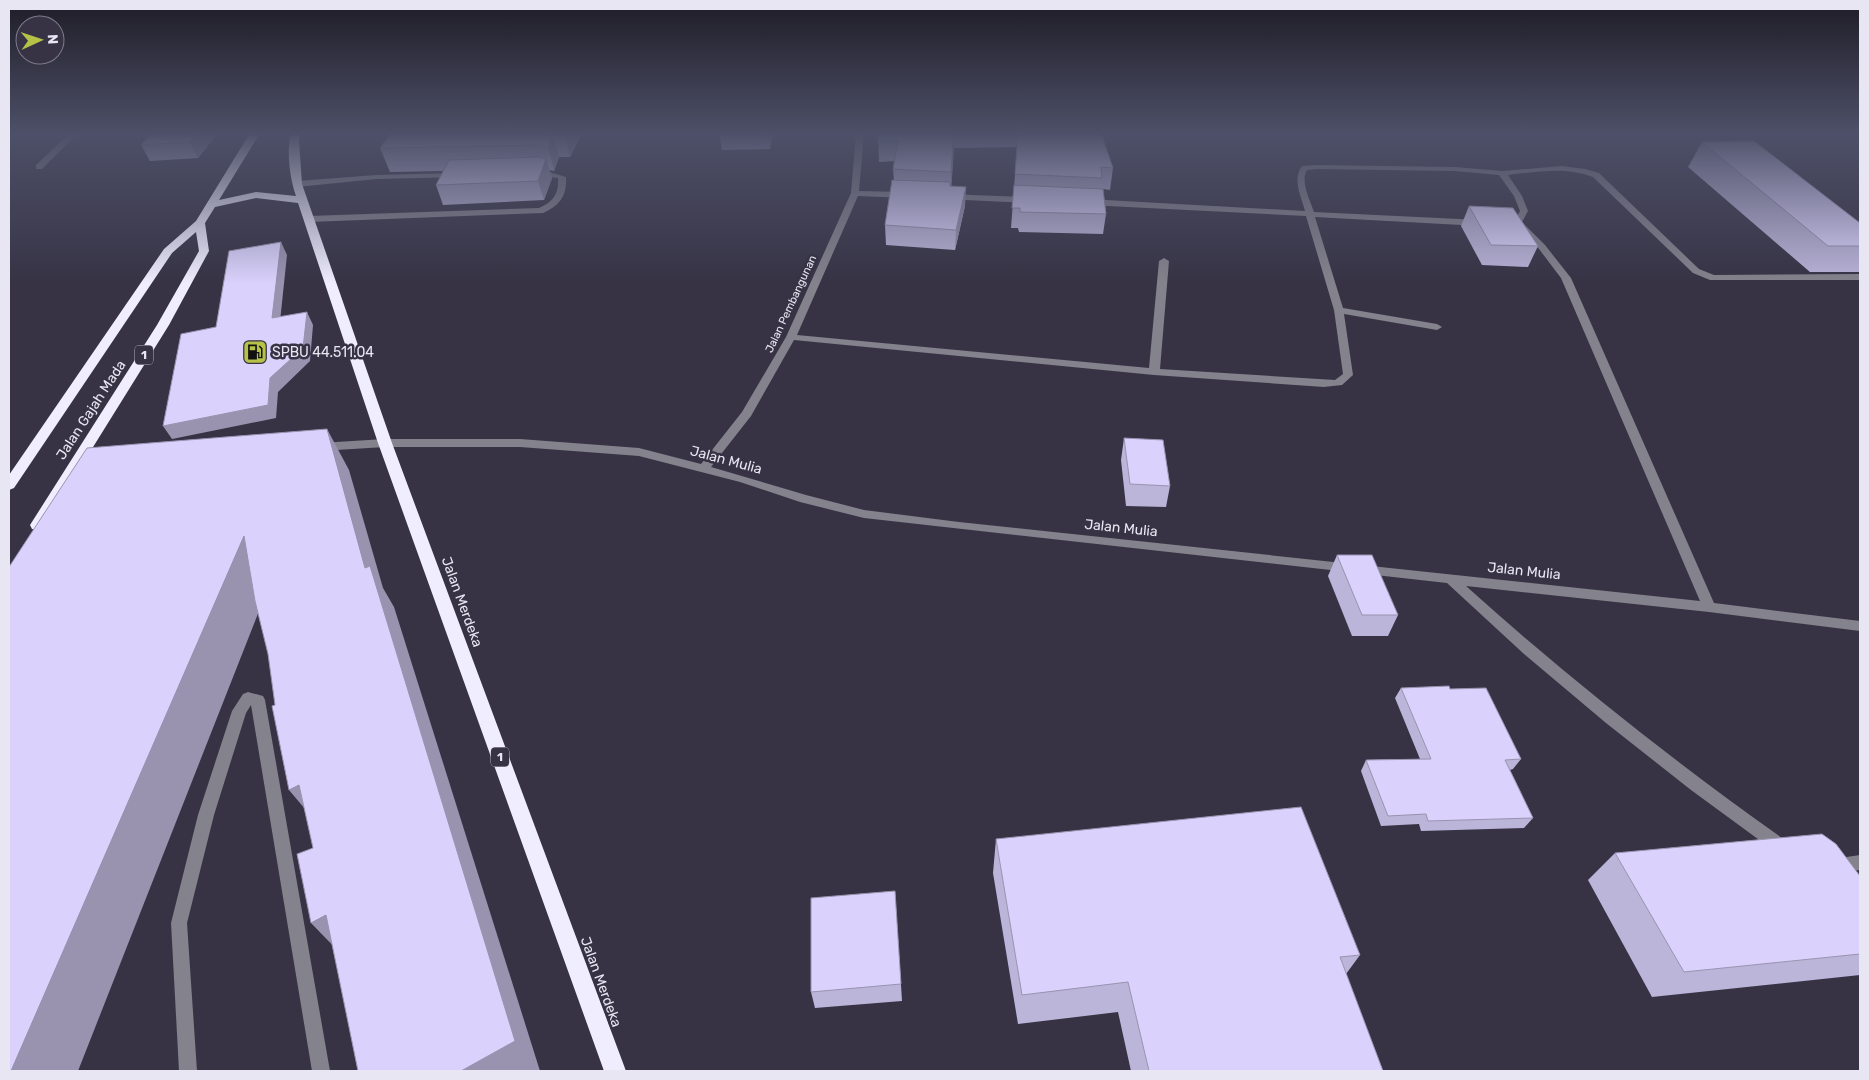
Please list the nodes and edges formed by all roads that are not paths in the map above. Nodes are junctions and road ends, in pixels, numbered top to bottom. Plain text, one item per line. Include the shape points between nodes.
1 (224, 183) edge
2 (304, 183) edge
3 (562, 183) edge
4 (857, 183) edge
5 (1301, 183) edge
6 (1509, 183) edge
7 (1605, 183) edge
8 (297, 184) joint
9 (856, 193) junction
10 (913, 196) edge
11 (942, 197) edge
12 (303, 200) junction
13 (1038, 200) edge
14 (1076, 202) edge
15 (210, 205) junction
16 (1310, 214) junction
17 (309, 219) junction
18 (1518, 222) junction
19 (200, 223) junction
20 (1164, 261) dead end
21 (1860, 277) edge
22 (1339, 310) junction
23 (1437, 327) dead end
24 (791, 337) junction
25 (1154, 372) junction
26 (385, 443) junction
27 (307, 448) edge
28 (94, 460) edge
29 (75, 462) junction
30 (703, 469) junction
31 (9, 485) edge
32 (29, 538) edge
33 (1450, 578) junction
34 (1709, 607) junction
35 (1860, 626) edge
36 (1797, 858) edge
37 (1860, 862) edge
38 (1813, 869) edge
39 (188, 1071) edge
40 (321, 1071) edge
41 (615, 1071) edge

1 - 15 highway
2 - 8 street
3 - 17 street via 561,195 555,205 540,211
4 - 9 street, Jalan Pembangunan
5 - 16 street
6 - 18 street via 1524,211
7 - 21 street via 1687,264 1713,278
8 - 12 highway, Jalan Merdeka / 1
9 - 10 street
9 - 24 street, Jalan Pembangunan
11 - 13 street
12 - 15 highway via 256,195
12 - 17 highway, Jalan Merdeka / 1
14 - 16 street
15 - 19 highway
16 - 18 street
16 - 22 street
17 - 26 highway, Jalan Merdeka / 1
18 - 34 street via 1566,278
19 - 29 highway, Jalan Gajah Mada / 1 via 204,251 163,325
19 - 31 highway via 168,251
20 - 25 street
22 - 23 street
22 - 25 street via 1348,375 1338,382 1324,384
24 - 25 street
24 - 30 street, Jalan Pembangunan via 747,414
26 - 27 street, Jalan Mulia
26 - 30 street, Jalan Mulia via 520,443 639,452
26 - 41 highway, Jalan Merdeka / 1
28 - 29 street
29 - 32 highway, Jalan Gajah Mada / 1
30 - 33 street, Jalan Mulia via 864,514
33 - 34 street, Jalan Mulia
33 - 36 street via 1595,707 1697,787
34 - 35 street, Jalan Mulia
37 - 38 street
39 - 40 street via 179,923 206,815 240,711 248,698 258,700

